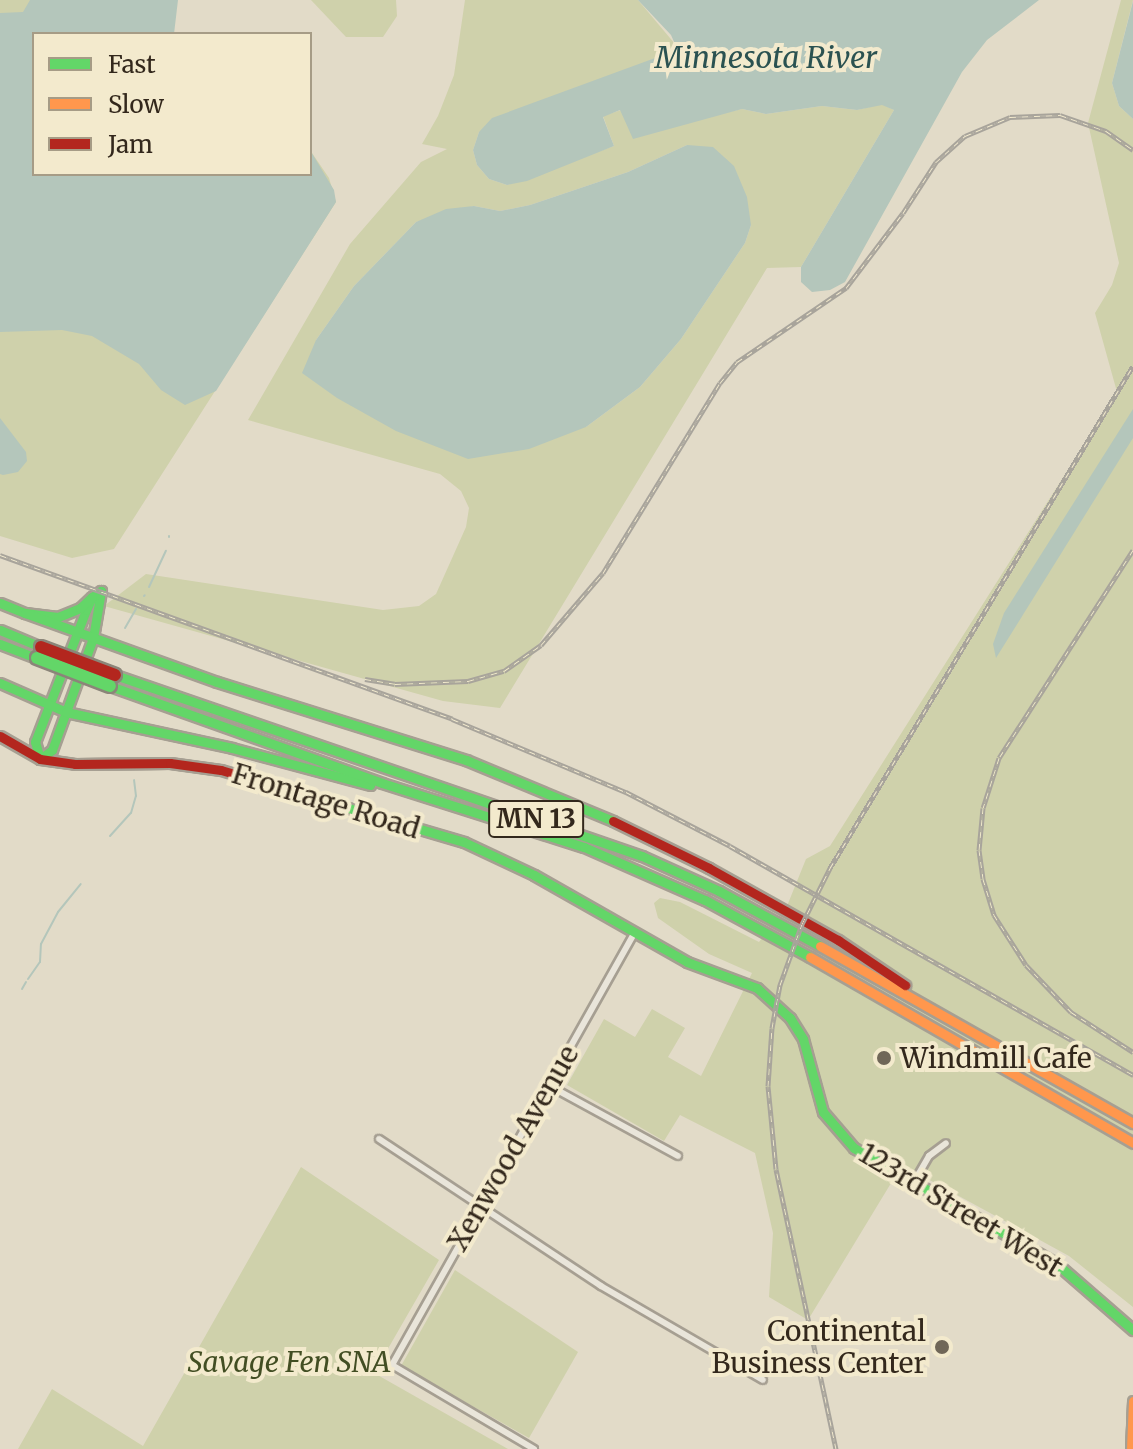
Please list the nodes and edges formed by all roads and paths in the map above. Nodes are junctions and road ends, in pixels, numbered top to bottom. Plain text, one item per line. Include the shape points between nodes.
1 (92, 597) junction
2 (0, 603) edge
3 (25, 613) junction
4 (0, 630) edge
5 (77, 632) junction
6 (93, 638) junction
7 (0, 644) edge
8 (39, 652) junction
9 (113, 680) junction
10 (0, 683) edge
11 (49, 707) junction
12 (66, 712) junction
13 (0, 736) edge
14 (40, 759) junction
15 (422, 795) junction
16 (635, 932) junction
17 (936, 1009) junction
18 (548, 1085) junction
19 (1133, 1123) edge
20 (379, 1139) dead end
21 (946, 1143) dead end
22 (1133, 1143) edge
23 (678, 1156) dead end
24 (914, 1182) junction
25 (479, 1205) junction
26 (1133, 1330) edge
27 (763, 1380) dead end
28 (1133, 1401) edge
29 (534, 1449) edge
30 (1131, 1449) edge

1 - 3 main road via 58,617
1 - 5 main road
1 - 6 main road via 101,591
2 - 3 main road
3 - 5 main road
4 - 8 main road, MN 13
5 - 6 main road
5 - 11 main road
6 - 12 main road
6 - 17 main road via 466,760 607,818 851,947
7 - 8 main road, MN 13
8 - 9 main road, MN 13, bridge
9 - 15 main road, MN 13
9 - 17 main road, MN 13 via 642,856 719,891
10 - 11 main road
11 - 12 main road
11 - 14 main road via 35,742
12 - 14 main road via 52,750
12 - 15 main road
13 - 14 main road, Frontage Road
14 - 16 main road, Frontage Road via 221,770 464,842
15 - 22 main road, MN 13 via 584,847 705,900
16 - 18 street, Xenwood Avenue
16 - 24 main road, 123rd Street West via 687,962 757,988 773,1001 803,1039 823,1112 836,1131 854,1148
17 - 19 main road, MN 13
18 - 23 street
18 - 25 street, Xenwood Avenue
20 - 25 street
21 - 24 street via 929,1156
24 - 26 main road, 123rd Street West via 1057,1264
25 - 27 street via 601,1286
25 - 29 street, Xenwood Avenue via 392,1365
28 - 30 main road

